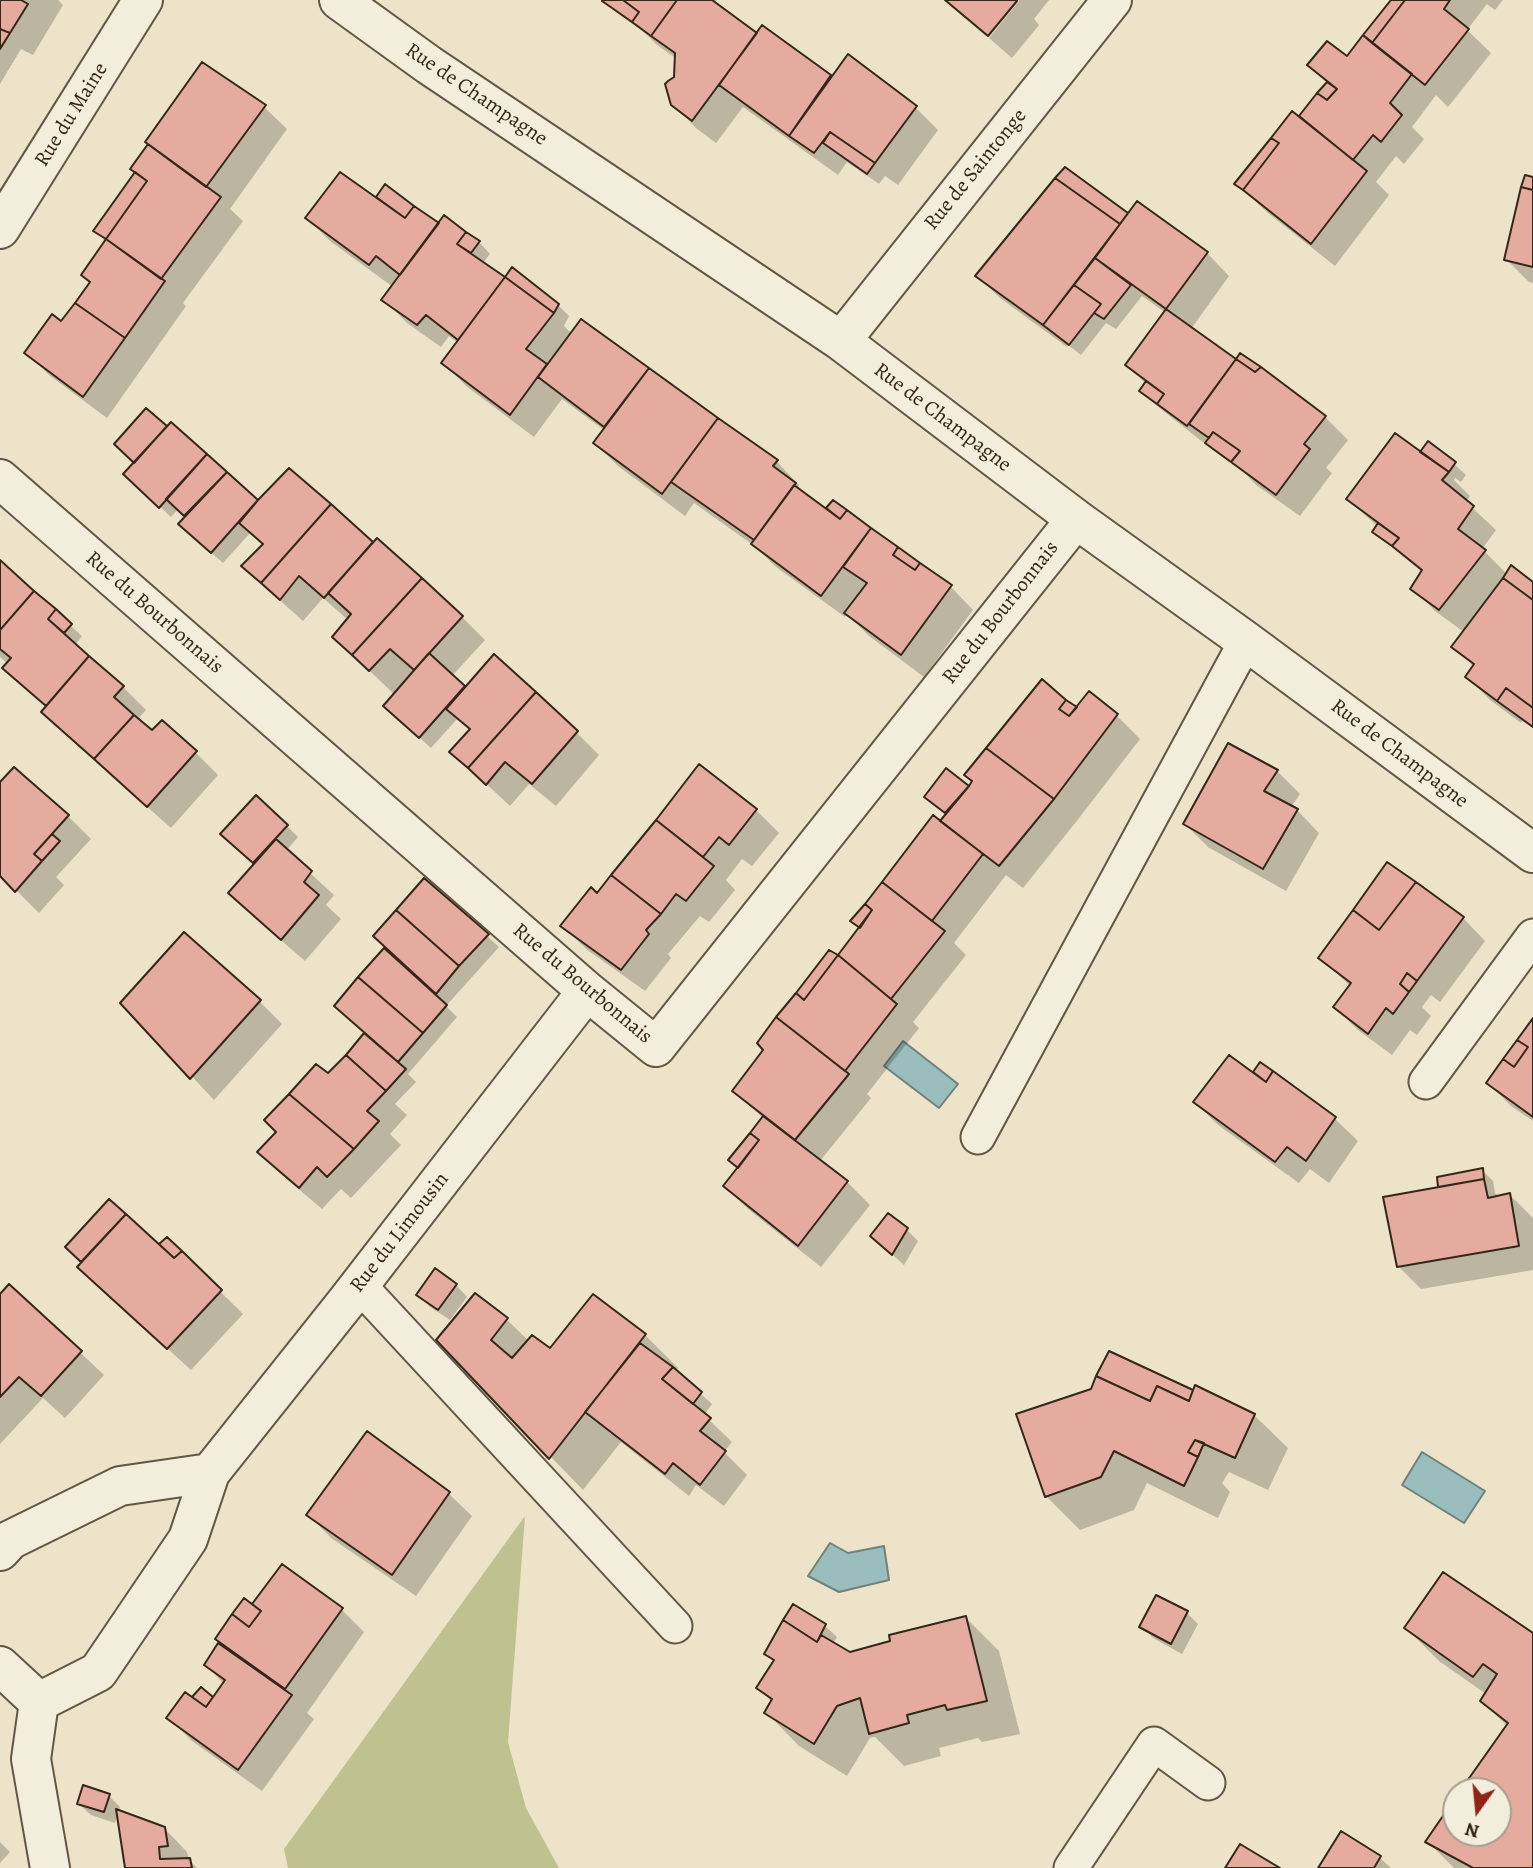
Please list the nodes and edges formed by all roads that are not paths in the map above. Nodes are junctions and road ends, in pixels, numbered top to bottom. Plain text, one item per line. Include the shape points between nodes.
1 (143, 0) edge
2 (339, 0) edge
3 (1112, 0) edge
4 (0, 229) edge
5 (841, 341) junction
6 (0, 479) edge
7 (1076, 519) junction
8 (1246, 641) junction
9 (1533, 853) edge
10 (1533, 936) edge
11 (587, 991) junction
12 (1426, 1082) dead end
13 (978, 1137) dead end
14 (359, 1285) junction
15 (210, 1473) junction
16 (0, 1551) edge
17 (675, 1626) dead end
18 (0, 1666) edge
19 (39, 1702) junction
20 (1208, 1783) dead end
21 (50, 1868) edge
22 (1071, 1868) edge

1 - 4 street, Rue du Maine
2 - 5 street, Rue de Champagne
3 - 5 street, Rue de Saintonge
5 - 7 street, Rue de Champagne
6 - 11 street, Rue du Bourbonnais
7 - 8 street, Rue de Champagne
7 - 11 street, Rue du Bourbonnais via 656,1047
8 - 9 street, Rue de Champagne
8 - 13 lane
10 - 12 lane
11 - 14 street, Rue du Limousin
14 - 15 street, Rue du Limousin
14 - 17 lane
15 - 16 street via 120,1486 10,1540
15 - 19 street, Rue du Limousin via 188,1539 98,1672
18 - 19 street
19 - 21 street via 31,1759
20 - 22 lane via 1154,1744

